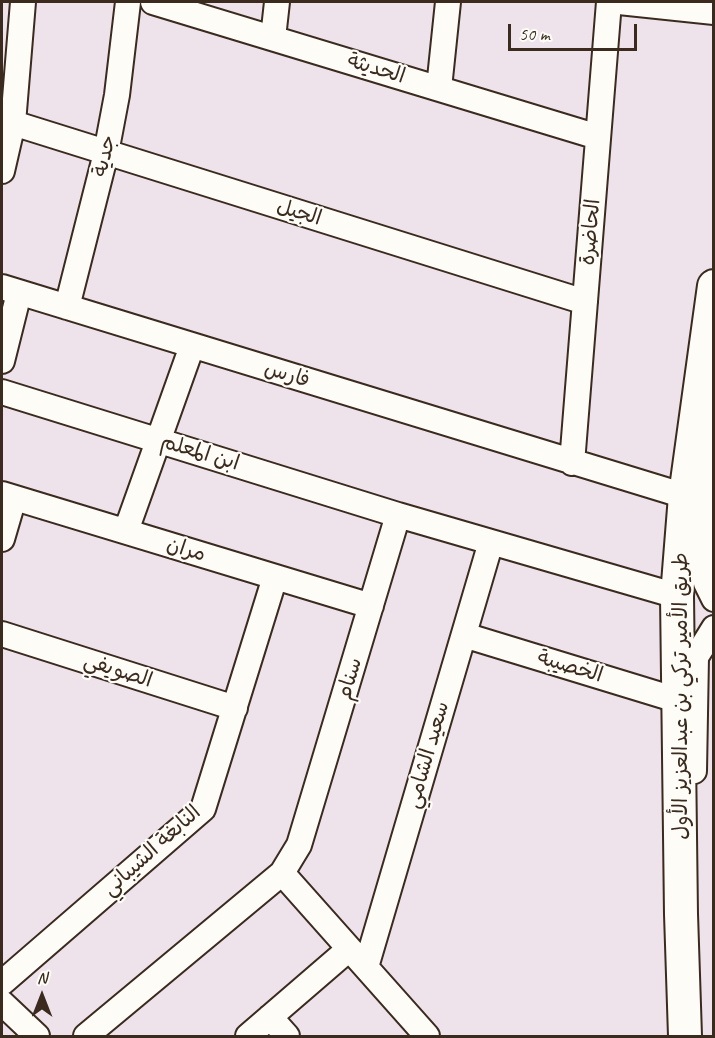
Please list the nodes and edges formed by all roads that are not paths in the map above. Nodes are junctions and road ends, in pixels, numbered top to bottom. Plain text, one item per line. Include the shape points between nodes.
1 (128, 2) edge
2 (153, 2) edge
3 (277, 2) edge
4 (448, 2) edge
5 (609, 2) edge
6 (620, 2) edge
7 (16, 8) edge
8 (714, 12) edge
9 (273, 38) junction
10 (439, 88) junction
11 (13, 123) junction
12 (598, 137) junction
13 (106, 153) junction
14 (2, 171) edge
15 (714, 286) edge
16 (10, 290) edge
17 (585, 302) junction
18 (67, 308) junction
19 (192, 346) junction
20 (2, 361) edge
21 (714, 362) edge
22 (2, 392) edge
23 (158, 440) junction
24 (572, 463) junction
25 (8, 496) edge
26 (685, 496) junction
27 (398, 515) junction
28 (126, 531) junction
29 (2, 539) edge
30 (491, 542) junction
31 (275, 577) junction
32 (677, 596) junction
33 (714, 599) edge
34 (371, 606) junction
35 (714, 628) edge
36 (2, 634) edge
37 (464, 635) junction
38 (677, 700) junction
39 (235, 708) junction
40 (282, 873) junction
41 (349, 949) junction
42 (366, 967) junction
43 (2, 982) edge
44 (2, 1003) edge
45 (270, 1017) junction
46 (686, 1026) edge
47 (37, 1036) edge
48 (86, 1036) edge
49 (248, 1036) edge
50 (287, 1036) edge
51 (427, 1036) edge

1 - 13 street, جدية
2 - 9 street, الحديثة
3 - 9 street
4 - 10 street
5 - 12 street, الحاضرة
6 - 8 street
7 - 11 street
9 - 10 street, الحديثة
10 - 12 street, الحديثة
11 - 13 street, الجيل
11 - 14 street
12 - 17 street, الحاضرة
13 - 17 street, الجيل
13 - 18 street, جدية
15 - 26 main road, طريق الأمير تركي بن عبدالعزيز الأول
16 - 18 street, فارس
16 - 20 street
17 - 24 street, الحاضرة
18 - 19 street, فارس
19 - 23 street
19 - 24 street, فارس
21 - 33 street via 700,528 701,558
22 - 23 street, ابن المعلم
23 - 27 street, ابن المعلم
23 - 28 street
24 - 26 street, فارس
25 - 28 street, مران
25 - 29 street
26 - 32 main road, طريق الأمير تركي بن عبدالعزيز الأول
27 - 30 street
27 - 34 street, سنام
28 - 31 street, مران
30 - 32 street
30 - 37 street, سعيد الشامي
31 - 34 street, مران
31 - 39 street, النابغة الشيباني
32 - 38 main road, طريق الأمير تركي بن عبدالعزيز الأول
34 - 40 street, سنام via 299,845
35 - 46 street via 696,657
36 - 39 street, الصويفي
37 - 38 street, الخصيبة
37 - 42 street, سعيد الشامي
38 - 46 main road, طريق الأمير تركي بن عبدالعزيز الأول
39 - 43 street, النابغة الشيباني via 204,809
40 - 41 street
40 - 48 street, سنام
41 - 42 street
41 - 45 street
42 - 51 street
44 - 47 street
45 - 49 street
45 - 50 street

